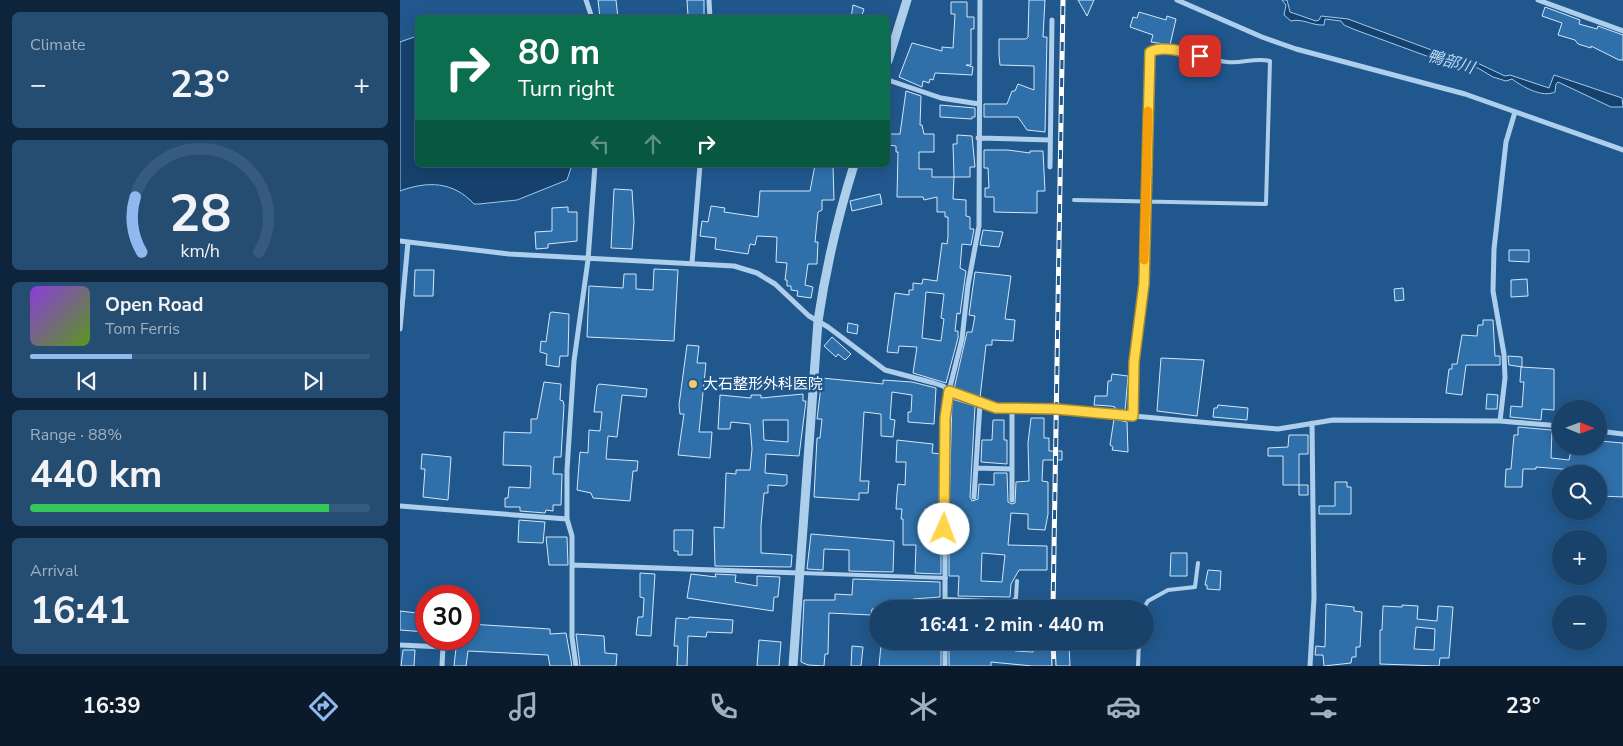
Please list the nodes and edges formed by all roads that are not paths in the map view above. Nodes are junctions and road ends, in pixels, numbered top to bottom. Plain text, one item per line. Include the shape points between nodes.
1 (586, 0) edge
2 (709, 0) edge
3 (907, 0) edge
4 (980, 0) edge
5 (1177, 0) edge
6 (1538, 0) edge
7 (591, 15) edge
8 (710, 15) edge
9 (1052, 20) dead end
10 (1623, 31) edge
11 (890, 55) edge
12 (890, 81) edge
13 (979, 104) junction
14 (1515, 112) junction
15 (978, 138) junction
16 (1050, 140) junction
17 (1623, 150) edge
18 (595, 167) edge
19 (700, 167) edge
20 (853, 167) edge
21 (1050, 168) dead end
22 (1074, 200) dead end
23 (1146, 202) junction
24 (400, 241) edge
25 (408, 242) junction
26 (588, 260) junction
27 (692, 263) junction
28 (818, 321) junction
29 (400, 330) edge
30 (949, 391) junction
31 (980, 404) junction
32 (1012, 410) junction
33 (1133, 416) junction
34 (1500, 421) junction
35 (1312, 424) junction
36 (1552, 425) edge
37 (1608, 432) edge
38 (1623, 434) edge
39 (976, 468) junction
40 (1012, 469) junction
41 (974, 497) dead end
42 (1012, 500) dead end
43 (400, 506) edge
44 (567, 519) junction
45 (1198, 563) dead end
46 (573, 564) junction
47 (800, 573) junction
48 (946, 578) junction
49 (1017, 581) dead end
50 (946, 599) joint
51 (1150, 600) edge
52 (400, 645) edge
53 (945, 650) edge
54 (1139, 650) edge
55 (442, 666) edge
56 (576, 666) edge
57 (793, 666) edge
58 (944, 666) edge
59 (1138, 666) edge
60 (1310, 666) edge

1 - 7 street
2 - 8 street
3 - 11 street
4 - 13 street
5 - 14 street via 1296,49 1397,74
6 - 10 street
9 - 16 street
12 - 13 street via 942,98
13 - 15 street
14 - 17 street
14 - 34 street via 1506,142 1494,249 1493,291 1505,378
15 - 16 street
15 - 30 street via 979,226 962,339
16 - 21 street
18 - 26 street
19 - 27 street
20 - 28 street via 825,272
22 - 23 lane
23 - 23 lane via 1266,204 1270,61 1259,58 1230,63 1184,51 1156,49 1150,52
23 - 33 lane via 1144,284 1134,362
24 - 25 street
25 - 26 street
25 - 29 street
26 - 27 street
26 - 44 street via 568,432
27 - 28 street via 734,266 757,273
28 - 30 street via 885,370 934,383
28 - 47 street
30 - 31 street
30 - 48 street via 945,418
31 - 32 street
31 - 39 street
32 - 33 street via 1056,409
32 - 40 street
33 - 35 street via 1278,429
34 - 35 street via 1333,420
34 - 36 street
35 - 60 street via 1314,598
37 - 38 street
39 - 40 street
39 - 41 street
40 - 42 street
43 - 44 street
44 - 46 street via 572,536
45 - 51 lane via 1195,587 1168,590
46 - 47 street
46 - 56 street via 572,637
47 - 48 lane
47 - 57 street
48 - 50 street
49 - 50 lane via 1016,598 1012,602
52 - 55 street via 443,647
53 - 58 street
54 - 59 lane

